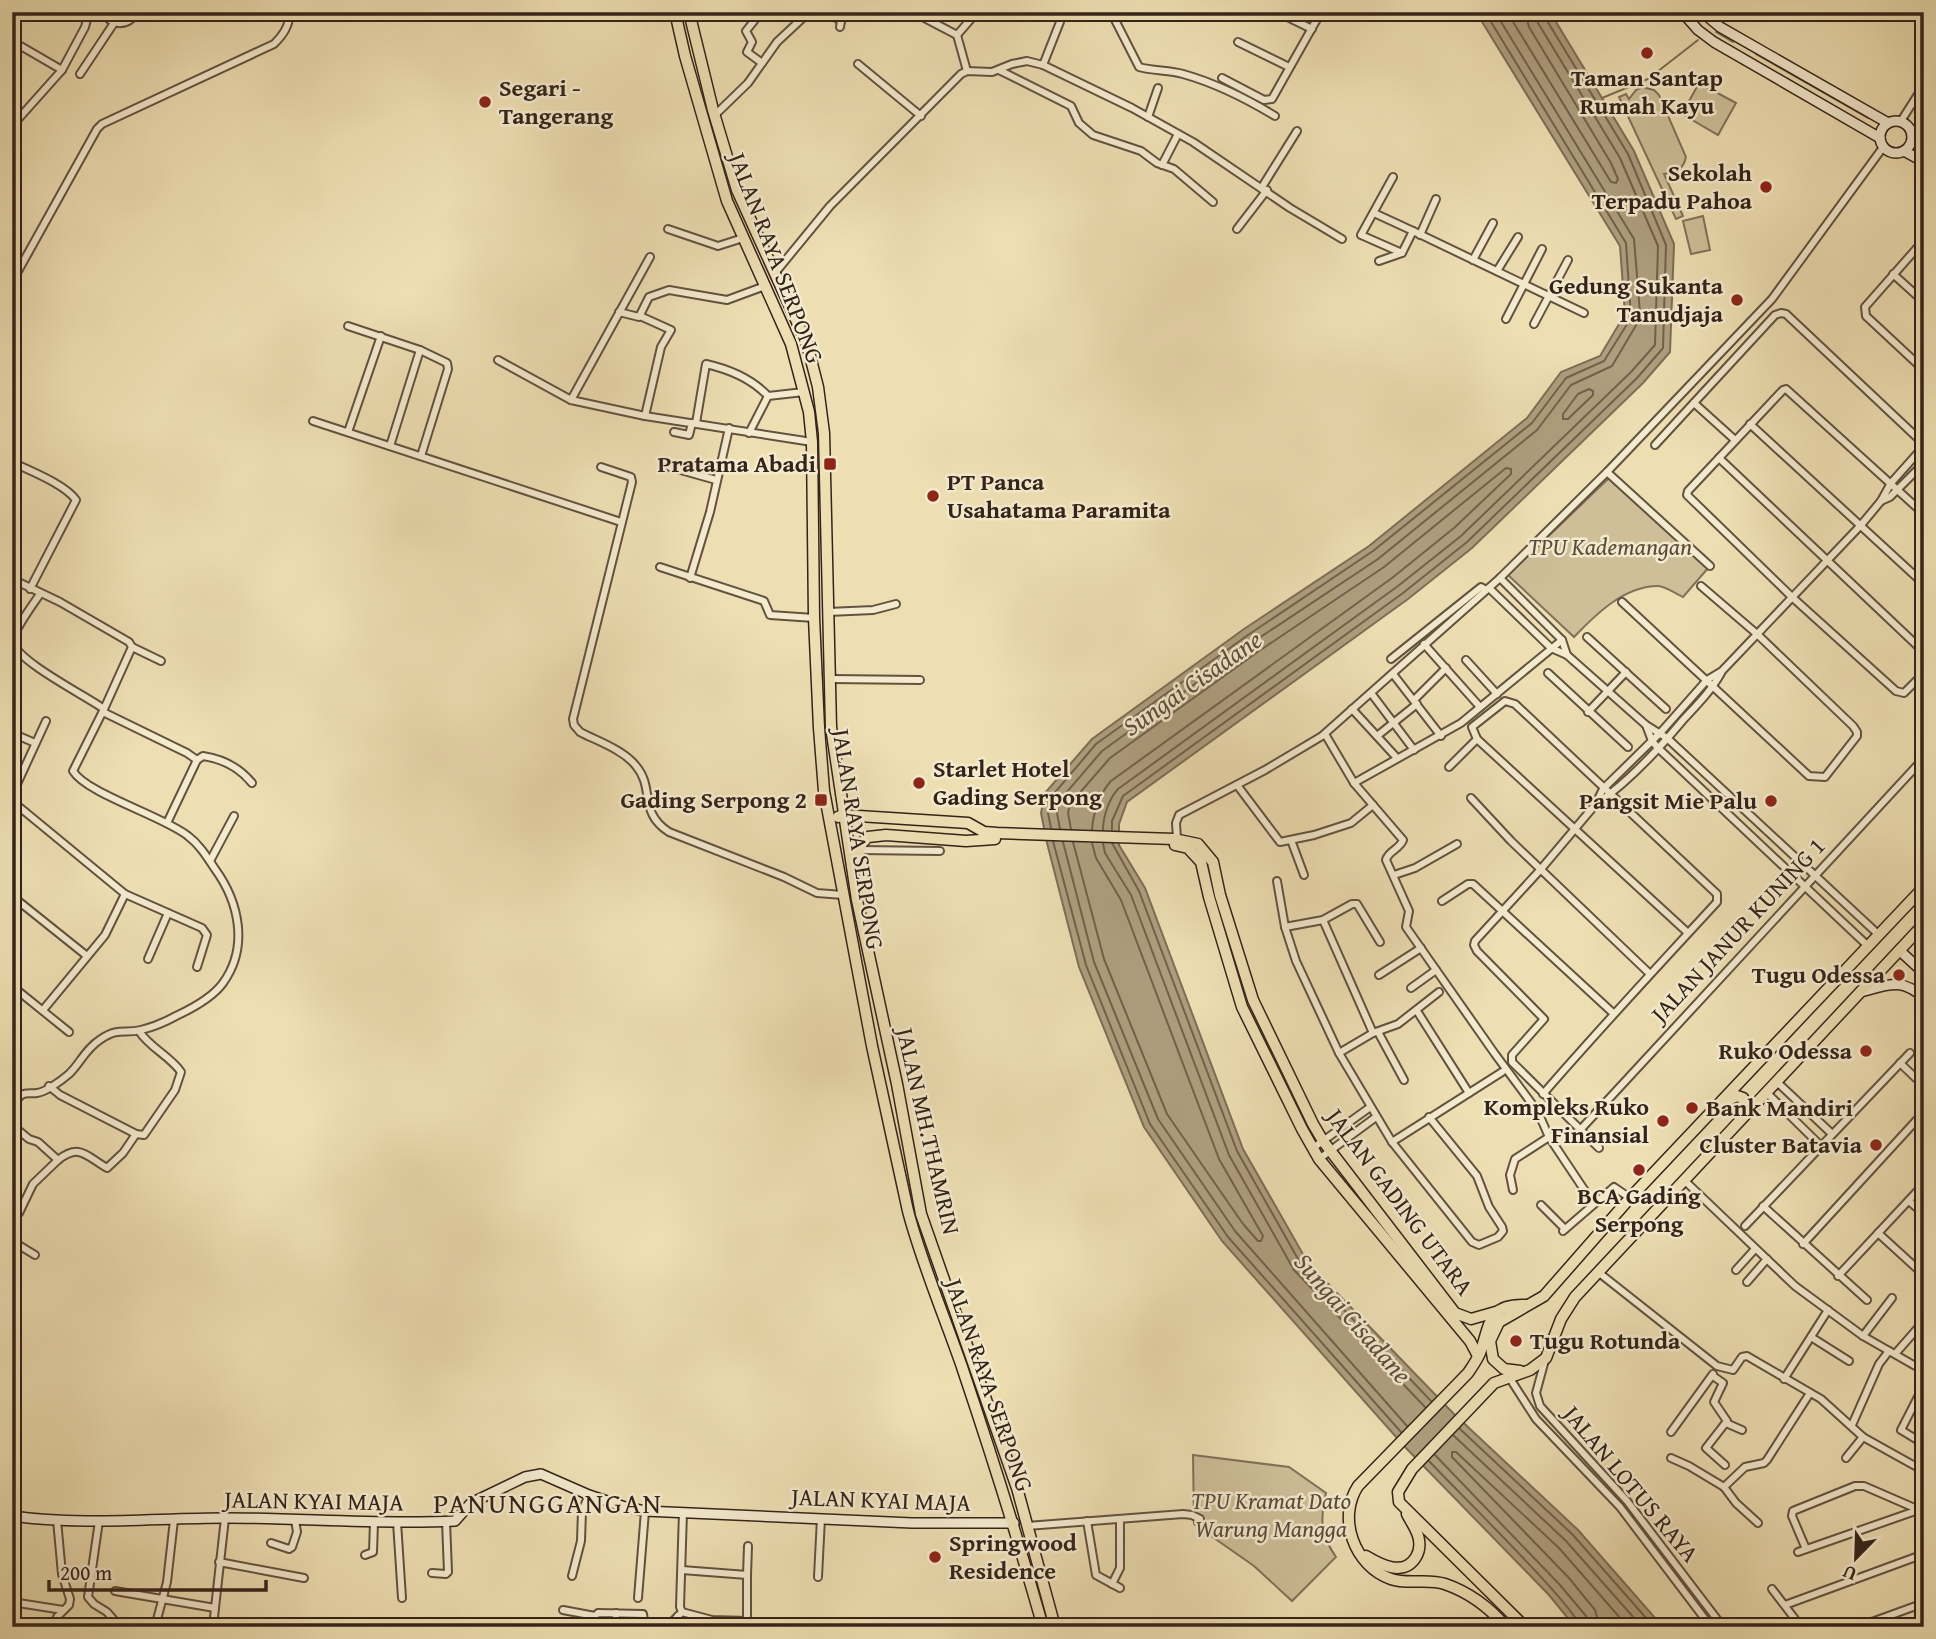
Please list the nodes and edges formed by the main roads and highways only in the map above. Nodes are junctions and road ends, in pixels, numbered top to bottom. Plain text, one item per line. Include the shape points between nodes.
1 (675, 12) edge
2 (689, 12) edge
3 (1682, 12) edge
4 (1702, 12) edge
5 (1748, 43) junction
6 (1742, 58) junction
7 (1874, 116) junction
8 (1888, 123) junction
9 (719, 129) junction
10 (1866, 130) junction
11 (706, 133) junction
12 (1912, 134) junction
13 (1924, 140) edge
14 (1882, 142) junction
15 (1904, 151) junction
16 (1924, 162) edge
17 (843, 815) junction
18 (831, 829) junction
19 (998, 836) junction
20 (848, 839) joint
21 (1171, 841) junction
22 (1215, 867) junction
23 (853, 869) junction
24 (1203, 870) junction
25 (1924, 887) edge
26 (1924, 924) edge
27 (1899, 950) junction
28 (1924, 973) edge
29 (1860, 992) junction
30 (1924, 998) edge
31 (1717, 1106) junction
32 (1737, 1124) junction
33 (1526, 1306) junction
34 (1499, 1311) junction
35 (1479, 1354) junction
36 (1528, 1371) junction
37 (990, 1410) junction
38 (977, 1413) junction
39 (1404, 1507) junction
40 (12, 1516) edge
41 (1014, 1523) junction
42 (1359, 1551) junction
43 (1052, 1614) junction
44 (1041, 1622) edge
45 (1055, 1627) edge
46 (1506, 1627) edge
47 (1525, 1627) edge

1 - 11 main road, JALAN RAYA SERPONG
2 - 9 main road, JALAN RAYA SERPONG
3 - 6 main road via 1698,30
4 - 5 main road
5 - 6 main road
5 - 7 main road
6 - 10 main road
7 - 8 main road
7 - 10 main road via 1875,126
8 - 12 main road via 1901,121
8 - 14 main road via 1882,130
9 - 11 main road
9 - 17 main road, JALAN RAYA SERPONG via 737,190 807,344 818,387 824,433 831,727
10 - 14 main road
11 - 18 main road, JALAN RAYA SERPONG via 727,201 791,344 804,392 812,442 819,729
12 - 13 main road
12 - 15 main road
14 - 15 main road via 1892,152
15 - 16 main road
17 - 18 main road
17 - 19 main road via 968,823
17 - 20 main road, JALAN RAYA SERPONG
18 - 38 main road, JALAN RAYA SERPONG via 908,1211
19 - 21 main road
19 - 23 main road via 966,841 870,836 865,838
20 - 23 main road, JALAN MH.THAMRIN
21 - 22 main road via 1198,844
21 - 24 main road via 1197,856
22 - 24 main road
22 - 34 main road, JALAN GADING UTARA via 1253,1000 1329,1151 1455,1313 1471,1319
23 - 37 main road, JALAN MH.THAMRIN via 921,1214
24 - 35 main road, JALAN GADING UTARA via 1242,1007 1313,1148
25 - 31 main road
26 - 27 main road
27 - 28 main road
27 - 29 main road
29 - 30 main road via 1898,983
29 - 32 main road
31 - 32 main road via 1737,1096 1743,1098 1745,1107
31 - 33 main road via 1544,1296
32 - 36 main road via 1565,1310 1546,1358
33 - 34 main road, JALAN GADING UTARA
33 - 36 main road via 1499,1322 1489,1346 1493,1359 1504,1369
34 - 35 main road via 1486,1329
35 - 42 main road via 1468,1373 1358,1486 1347,1524
36 - 39 main road via 1494,1383 1412,1469 1398,1492
37 - 38 main road
37 - 43 main road, JALAN MH.THAMRIN
38 - 41 main road, JALAN RAYA SERPONG
39 - 42 main road via 1420,1542 1410,1564 1388,1567
39 - 47 main road
40 - 41 main road, JALAN KYAI MAJA via 99,1521 446,1521 459,1518 471,1503 491,1492 545,1474 589,1495 645,1511
41 - 44 main road, JALAN RAYA SERPONG
42 - 46 main road via 1389,1579 1435,1582 1460,1591
43 - 44 main road
43 - 45 main road, JALAN MH.THAMRIN

